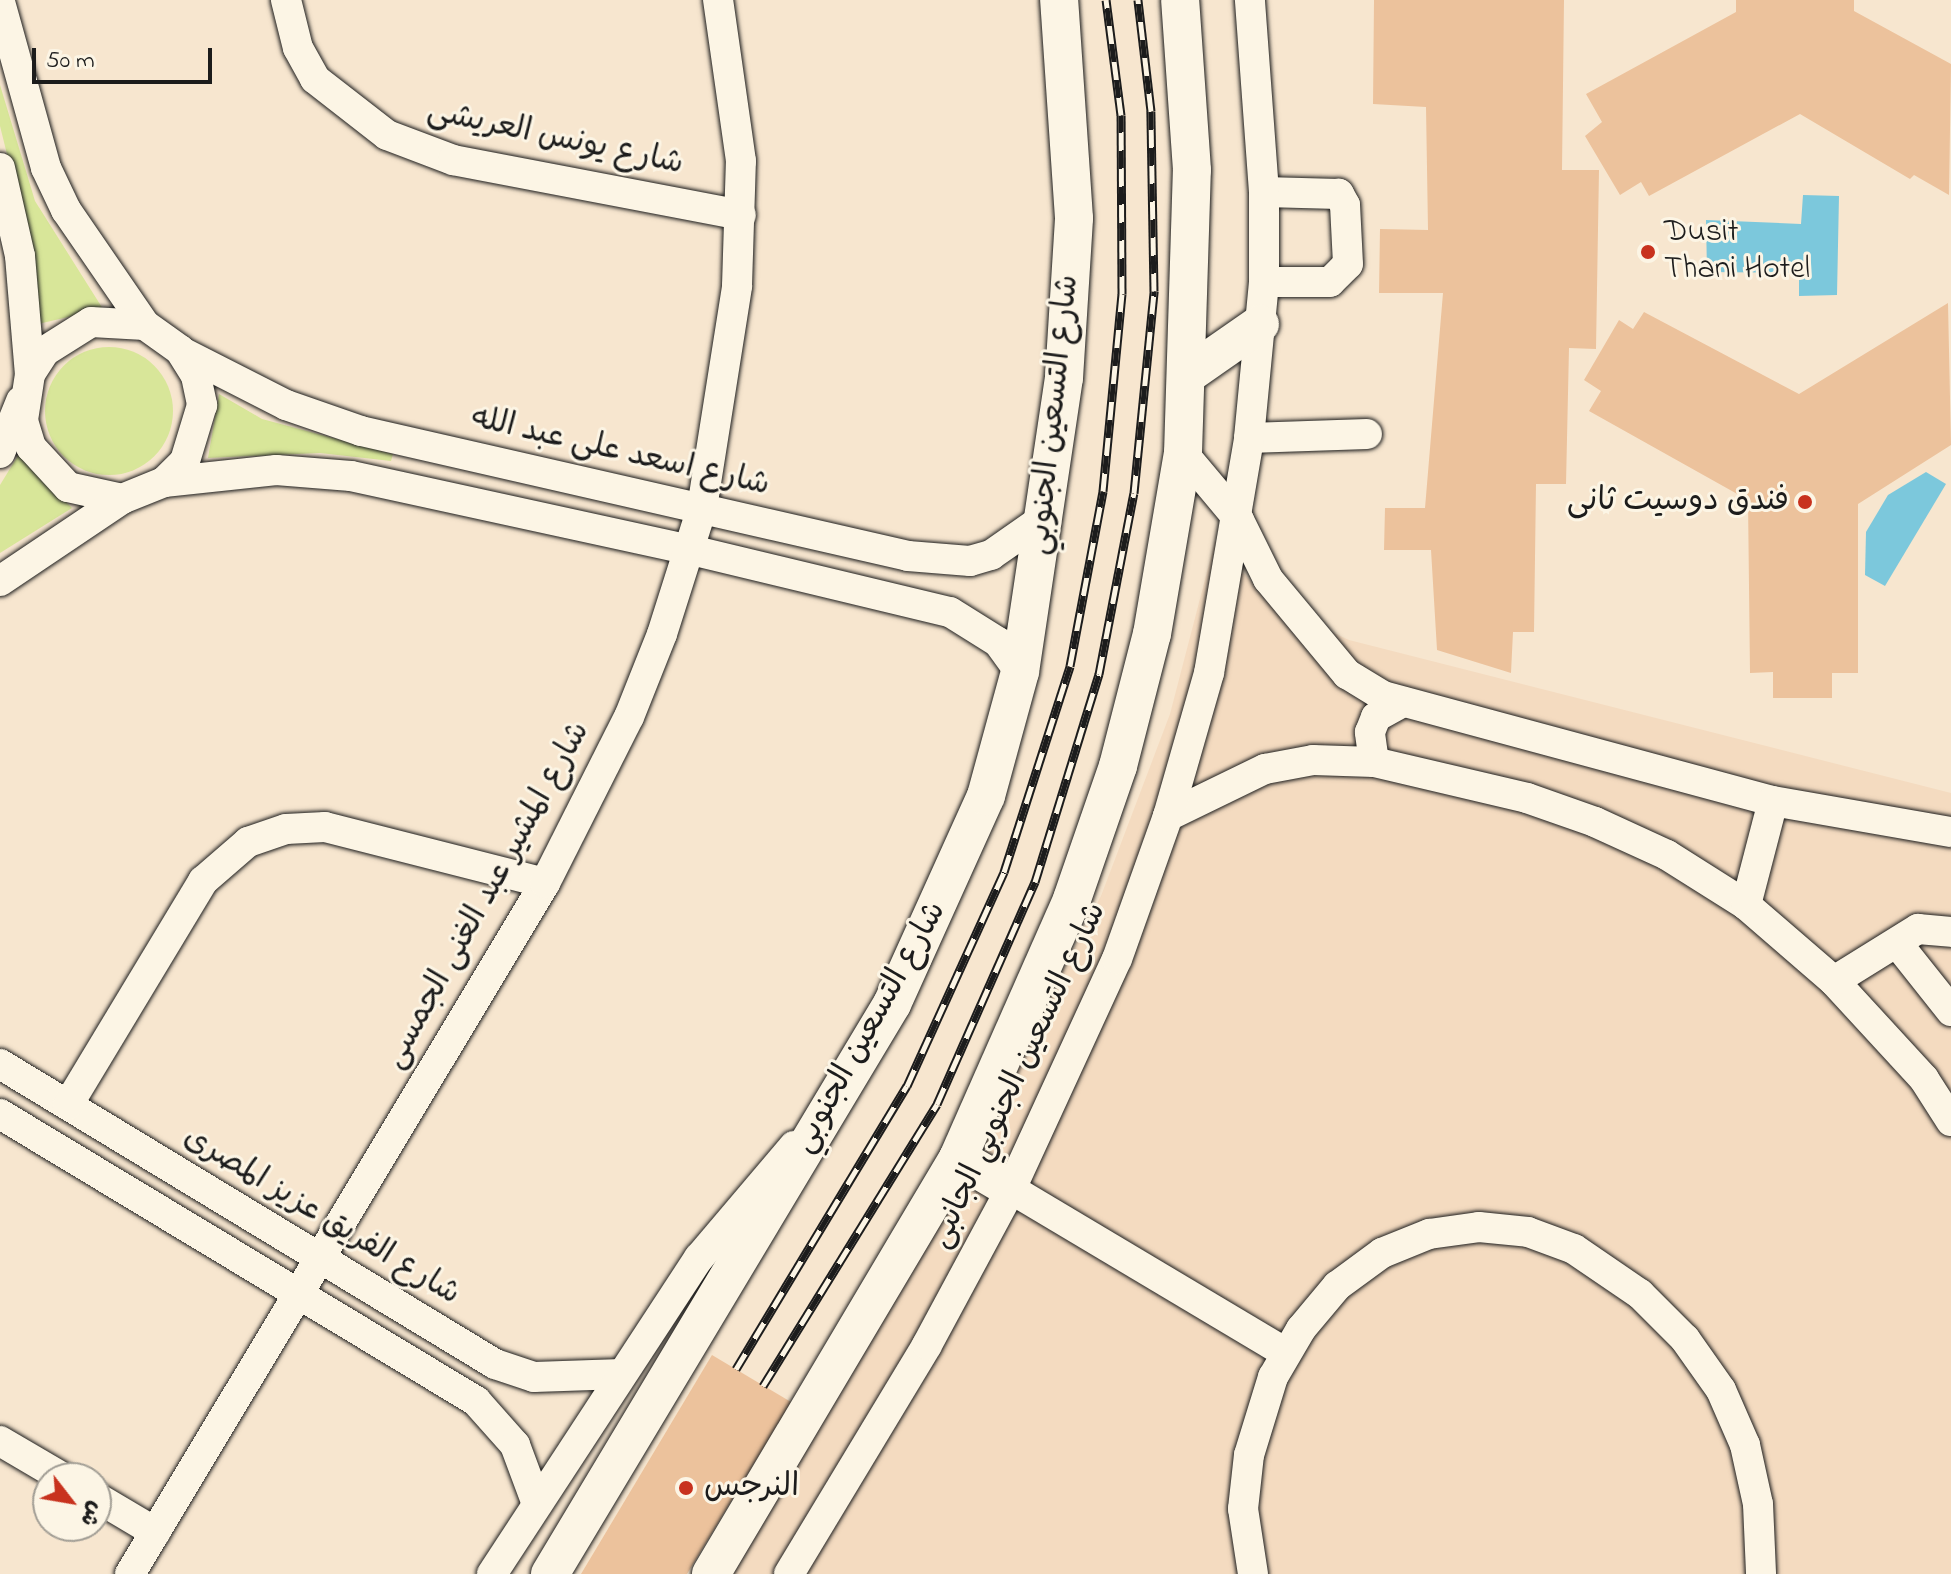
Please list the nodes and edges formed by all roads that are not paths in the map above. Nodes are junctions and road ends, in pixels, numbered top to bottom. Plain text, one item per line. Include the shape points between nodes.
1 (286, 0) edge
2 (718, 0) edge
3 (1059, 0) edge
4 (1180, 0) edge
5 (1250, 0) edge
6 (0, 2) edge
7 (0, 168) edge
8 (1264, 192) junction
9 (741, 215) junction
10 (1264, 282) junction
11 (1260, 324) junction
12 (145, 325) junction
13 (180, 350) junction
14 (1187, 375) junction
15 (28, 383) junction
16 (1367, 434) dead end
17 (1249, 438) junction
18 (0, 453) edge
19 (1183, 453) junction
20 (164, 482) junction
21 (122, 499) junction
22 (702, 508) junction
23 (1047, 516) junction
24 (1239, 520) junction
25 (691, 550) junction
26 (0, 581) edge
27 (1020, 672) junction
28 (1403, 702) junction
29 (1374, 762) junction
30 (1773, 801) junction
31 (1168, 816) junction
32 (1951, 832) edge
33 (545, 883) junction
34 (1746, 905) junction
35 (1951, 932) edge
36 (1900, 948) junction
37 (1840, 988) junction
38 (1945, 998) edge
39 (0, 1064) edge
40 (68, 1105) junction
41 (0, 1114) edge
42 (824, 1117) junction
43 (1951, 1121) edge
44 (958, 1158) junction
45 (1011, 1189) junction
46 (320, 1260) junction
47 (298, 1295) junction
48 (1286, 1353) junction
49 (622, 1374) junction
50 (0, 1441) edge
51 (36, 1462) edge
52 (537, 1504) junction
53 (112, 1506) edge
54 (155, 1532) junction
55 (130, 1574) edge
56 (492, 1574) edge
57 (550, 1574) edge
58 (711, 1574) edge
59 (789, 1574) edge
60 (1253, 1574) edge
61 (1761, 1574) edge

1 - 9 street, شارع يونس العريشى via 298,48 315,79 387,135 453,160
2 - 9 street, شارع المشير عبد الغنى الجمسى via 741,161
3 - 23 main road, شارع التسعين الجنوبي via 1074,218
4 - 14 main road via 1192,170
5 - 8 street, شارع التسعين الجنوبي الجانبى
6 - 12 street via 46,168 89,250
7 - 15 street via 20,256
8 - 10 street, شارع التسعين الجنوبي الجانبى
8 - 10 street via 1339,194 1345,205 1348,264 1330,282
9 - 22 street, شارع المشير عبد الغنى الجمسى via 729,360
10 - 11 street, شارع التسعين الجنوبي الجانبى
11 - 14 main road
11 - 17 street, شارع التسعين الجنوبي الجانبى
12 - 13 street
12 - 15 street via 91,322 45,351
13 - 20 street via 196,376 202,405 185,461
13 - 22 street, شارع اسعد على عبد الله via 274,399 361,431
14 - 19 main road
15 - 18 street
15 - 21 street via 27,433 46,470 81,492
16 - 17 street
17 - 24 street, شارع التسعين الجنوبي الجانبى
19 - 24 street
19 - 44 main road via 1152,634 1118,766 1072,899
20 - 21 street
20 - 25 street via 238,471 351,476
21 - 26 street
22 - 23 street, شارع اسعد على عبد الله via 941,561 991,555
22 - 25 street, شارع المشير عبد الغنى الجمسى
23 - 27 main road, شارع التسعين الجنوبي
24 - 28 street via 1268,579 1347,674
24 - 31 street, شارع التسعين الجنوبي الجانبى via 1209,673
25 - 27 street via 950,612 998,642
25 - 33 street, شارع المشير عبد الغنى الجمسى via 629,717
27 - 42 main road, شارع التسعين الجنوبي via 986,796 932,925
28 - 29 street via 1376,717 1370,732
28 - 30 street
29 - 31 street via 1313,760 1265,769
29 - 34 street via 1527,798 1595,822 1667,855
30 - 32 street
30 - 34 street
31 - 45 street, شارع التسعين الجنوبي الجانبى via 1117,959
33 - 40 street via 325,827 286,829 248,842 203,881
33 - 46 street, شارع المشير عبد الغنى الجمسى
34 - 37 street
35 - 36 street via 1918,929
36 - 37 street
36 - 38 street
37 - 43 street via 1924,1079
39 - 40 street, شارع الفريق عزيز المصرى
40 - 46 street, شارع الفريق عزيز المصرى
41 - 47 street
42 - 49 street via 726,1222
42 - 57 main road, شارع التسعين الجنوبي
44 - 45 main road
44 - 58 main road via 887,1287
45 - 48 street
45 - 59 street, شارع التسعين الجنوبي الجانبى via 927,1345
46 - 47 street, شارع المشير عبد الغنى الجمسى
46 - 49 street, شارع الفريق عزيز المصرى via 516,1373 555,1379
47 - 52 street via 492,1414 515,1445
47 - 54 street, شارع المشير عبد الغنى الجمسى
48 - 60 street via 1263,1403 1245,1482
48 - 61 street via 1337,1286 1405,1242 1479,1227 1528,1232 1574,1249 1664,1316 1721,1390 1754,1474
49 - 52 street
50 - 51 street
52 - 56 street
53 - 54 street
54 - 55 street, شارع المشير عبد الغنى الجمسى

